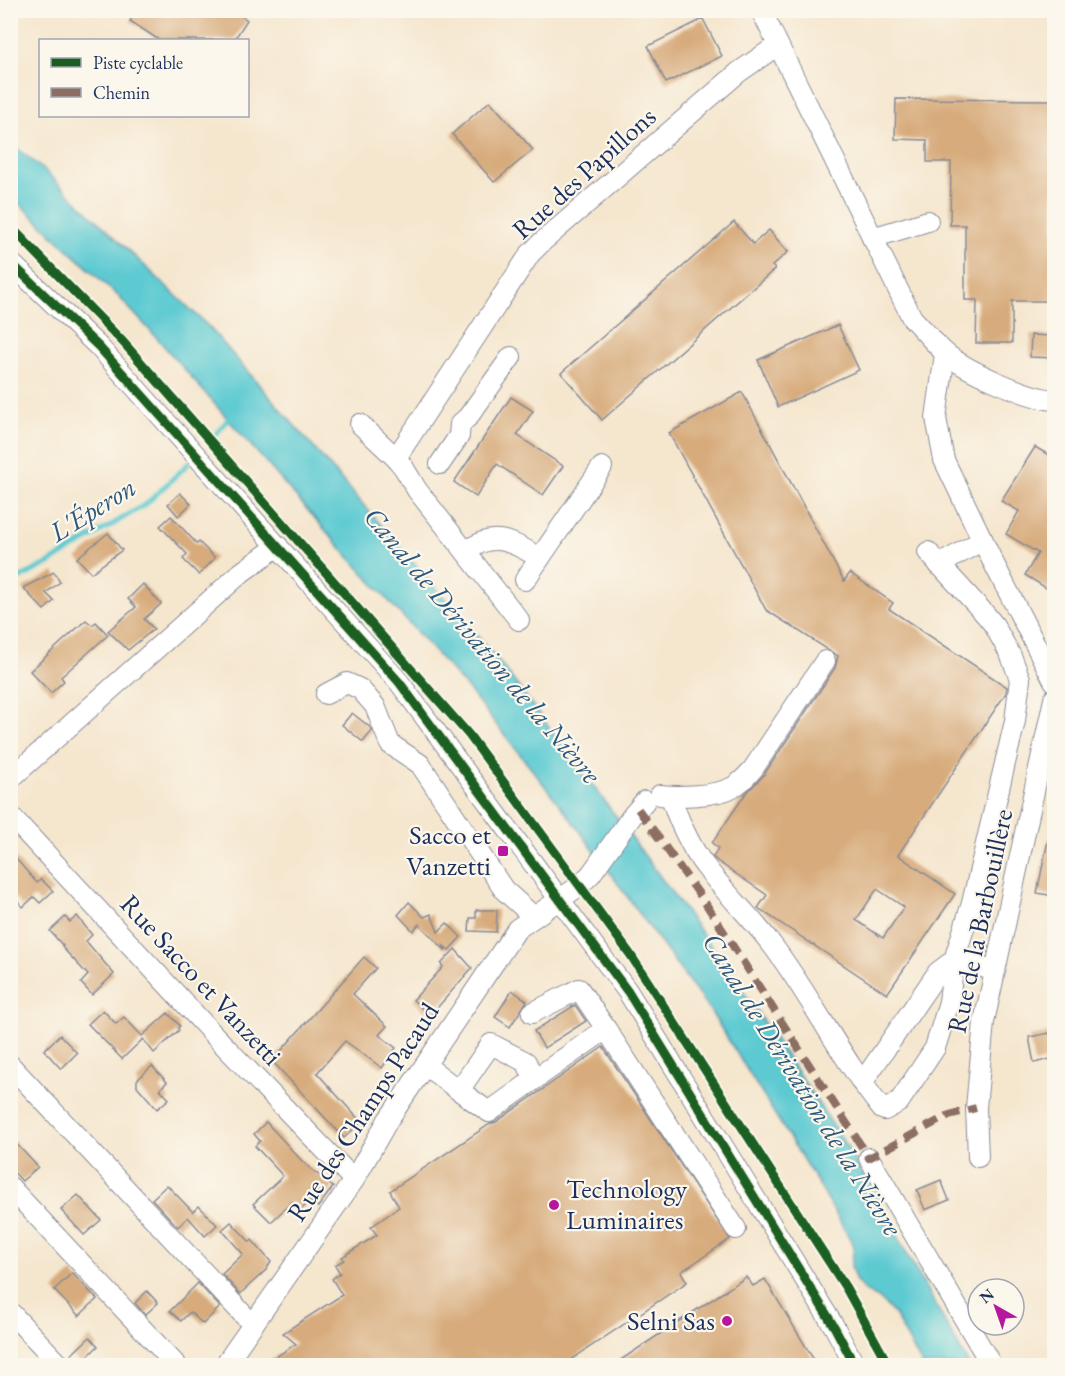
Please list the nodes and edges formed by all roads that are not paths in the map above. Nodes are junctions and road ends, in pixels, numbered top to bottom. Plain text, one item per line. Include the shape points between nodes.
1 (761, 10) edge
2 (778, 45) junction
3 (928, 221) dead end
4 (872, 238) junction
5 (10, 261) edge
6 (945, 354) junction
7 (512, 357) dead end
8 (1054, 400) edge
9 (432, 405) junction
10 (360, 424) dead end
11 (460, 424) junction
12 (396, 458) junction
13 (440, 464) dead end
14 (602, 466) dead end
15 (982, 540) junction
16 (278, 546) junction
17 (466, 552) junction
18 (540, 558) junction
19 (525, 580) dead end
20 (519, 620) dead end
21 (825, 661) dead end
22 (1054, 681) edge
23 (326, 694) dead end
24 (1054, 699) edge
25 (10, 779) edge
26 (657, 797) junction
27 (10, 815) edge
28 (559, 900) junction
29 (534, 918) junction
30 (954, 960) junction
31 (994, 970) junction
32 (532, 1013) dead end
33 (606, 1029) junction
34 (10, 1065) edge
35 (425, 1065) junction
36 (535, 1079) junction
37 (862, 1083) junction
38 (457, 1089) junction
39 (978, 1157) dead end
40 (869, 1158) dead end
41 (354, 1180) junction
42 (10, 1187) edge
43 (736, 1228) dead end
44 (10, 1312) edge
45 (253, 1325) junction
46 (61, 1365) edge
47 (177, 1365) edge
48 (224, 1365) edge
49 (855, 1365) edge
50 (992, 1365) edge

1 - 2 street
2 - 4 street
2 - 9 street, Rue des Papillons via 739,72 542,242 518,271
3 - 4 street
4 - 6 street via 912,318
5 - 16 street via 99,347
6 - 8 street via 990,379
6 - 15 street via 936,418 944,460
7 - 11 street
9 - 11 street
9 - 12 street, Rue des Papillons
10 - 12 street
11 - 13 street via 459,436
12 - 17 street
14 - 18 street
15 - 22 street
15 - 30 street via 934,559 994,625 1020,679 1015,721 972,903
16 - 25 street via 242,573
16 - 28 street via 399,682
17 - 18 street via 479,543 499,539
17 - 20 street
18 - 19 street
21 - 26 street via 741,782 725,791
23 - 29 street via 347,683 360,689 375,706 390,744 420,764 504,890
24 - 31 street, Rue de la Barbouillère
26 - 28 street, Rue des Champs Pacaud via 632,816 591,874
26 - 37 street via 675,812 704,866 774,947
27 - 41 street, Rue Sacco et Vanzetti
28 - 29 street, Rue des Champs Pacaud
28 - 49 street via 628,992
29 - 35 street, Rue des Champs Pacaud via 517,929
30 - 31 street
30 - 37 street via 933,978
30 - 37 street via 949,1002 935,1048 899,1102 882,1109
31 - 39 street, Rue de la Barbouillère via 984,1022 977,1097
32 - 33 street via 579,989
33 - 36 street
33 - 43 street
34 - 45 street
35 - 38 street
35 - 41 street, Rue des Champs Pacaud
36 - 38 street via 489,1112
36 - 38 street via 525,1062 491,1044
40 - 50 street
41 - 45 street, Rue des Champs Pacaud
42 - 47 street
44 - 46 street
45 - 48 street, Rue des Champs Pacaud

